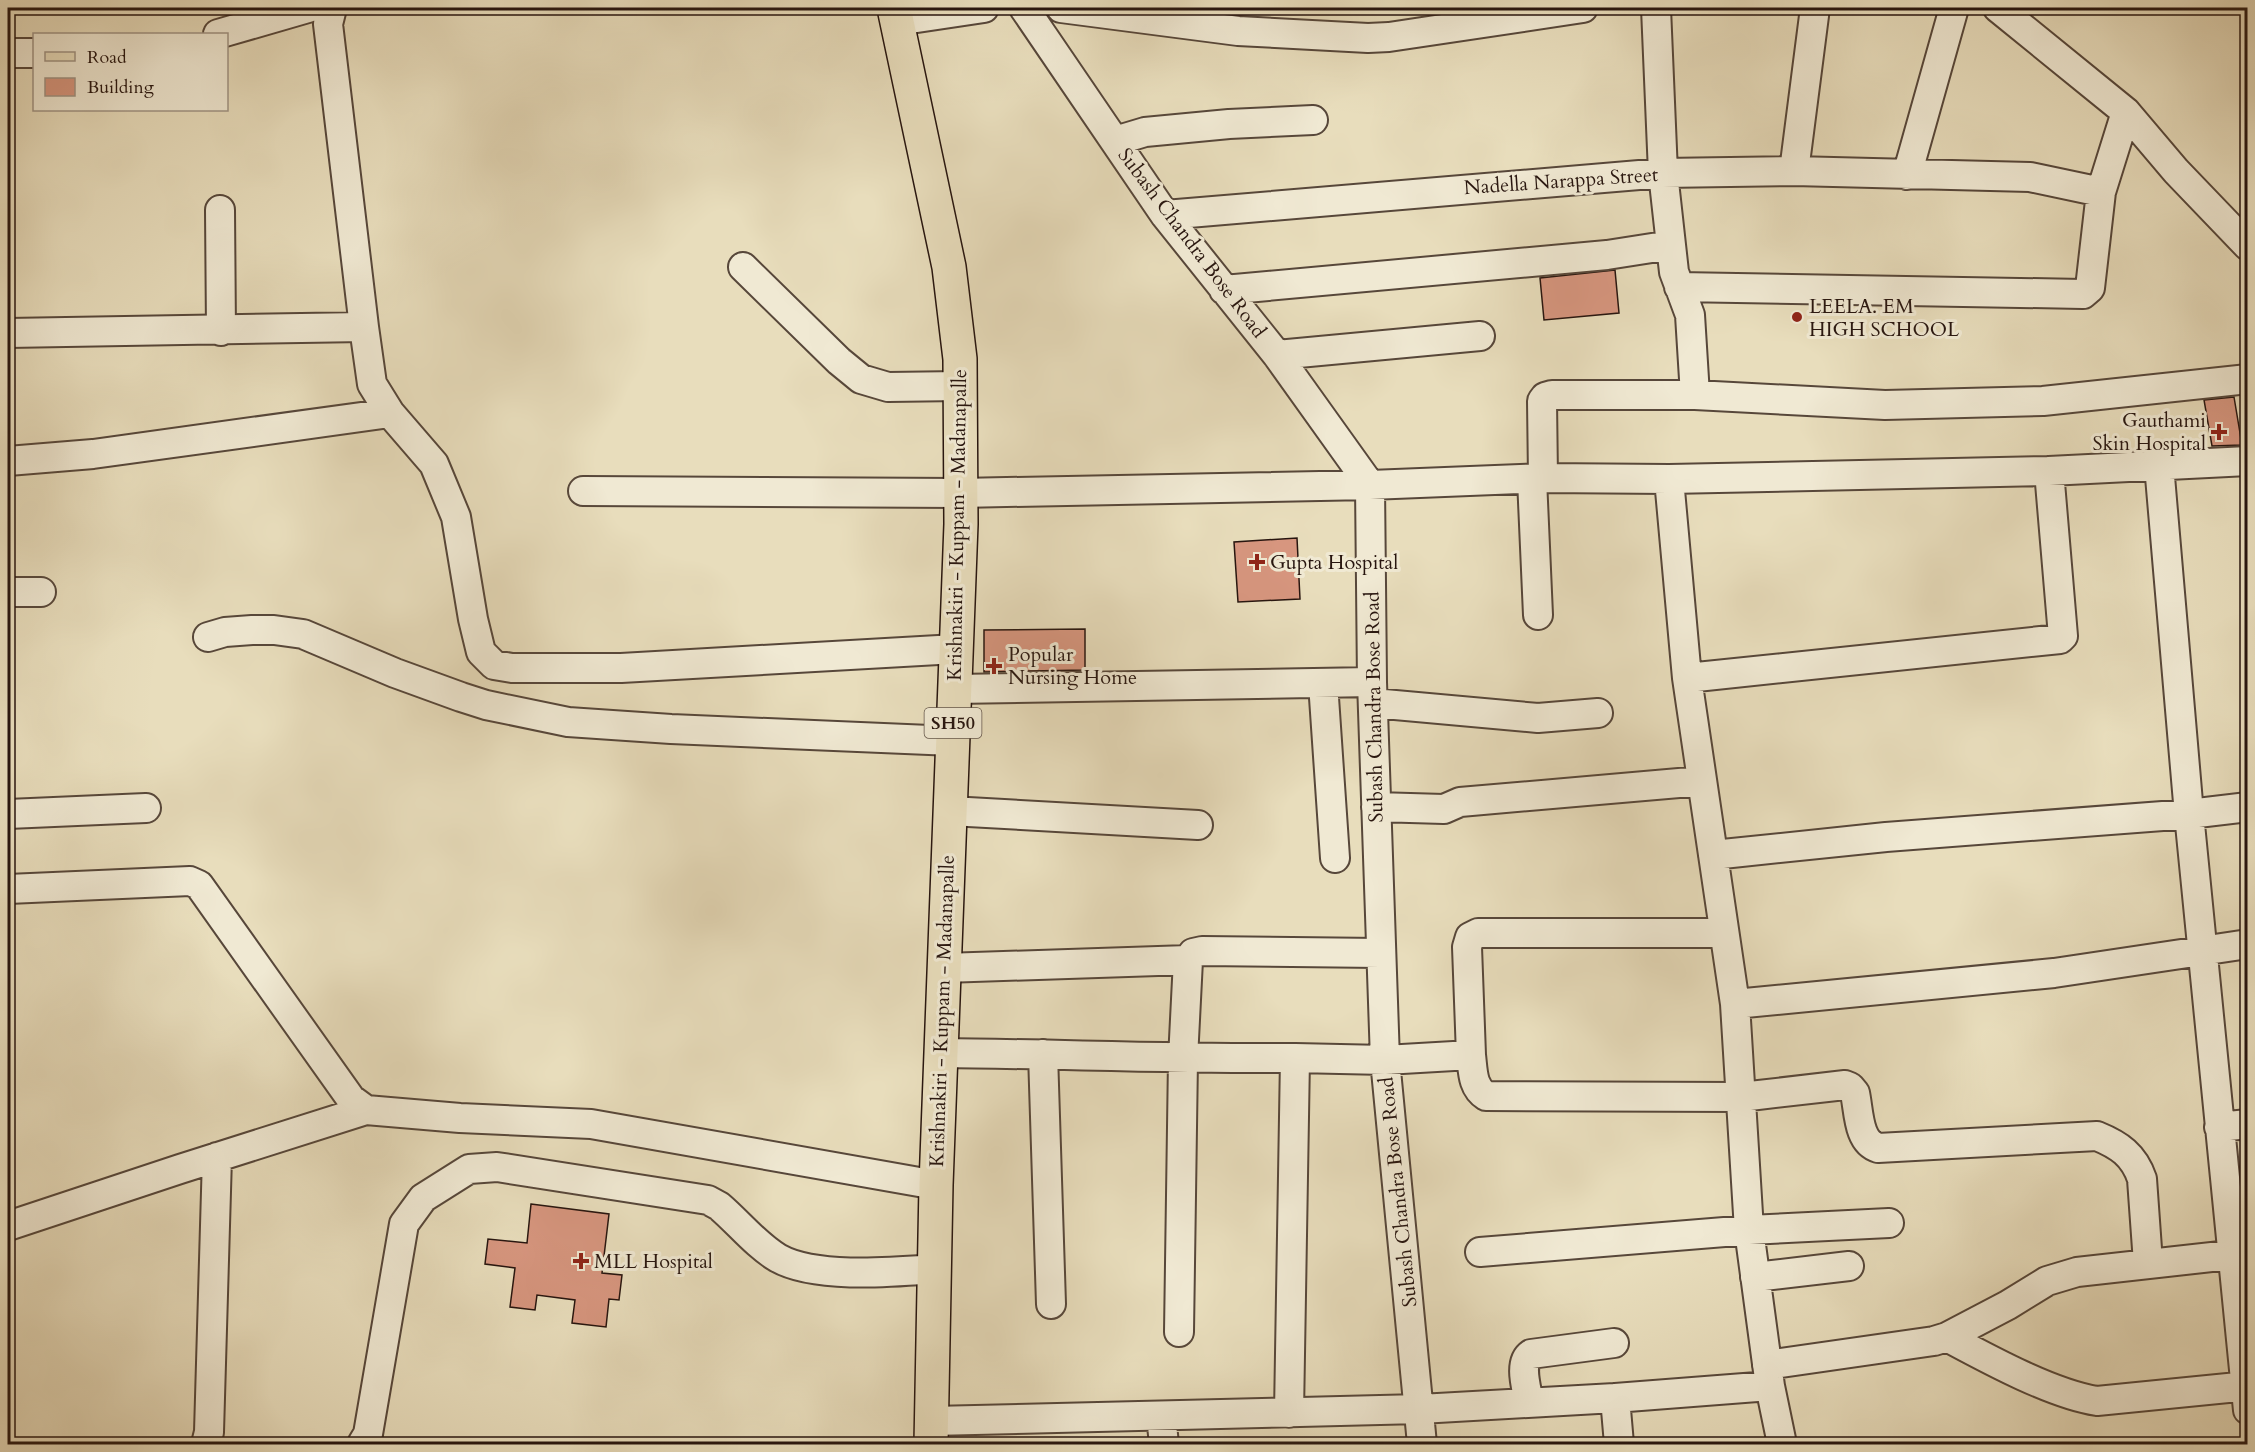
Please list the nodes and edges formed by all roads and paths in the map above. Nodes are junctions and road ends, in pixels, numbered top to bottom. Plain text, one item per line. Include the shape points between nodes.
1 (324, 8) edge
2 (984, 8) edge
3 (1024, 8) edge
4 (1061, 8) edge
5 (1583, 8) edge
6 (1656, 8) edge
7 (1815, 8) edge
8 (1954, 8) edge
9 (1998, 8) edge
10 (895, 14) edge
11 (222, 33) edge
12 (8, 53) edge
13 (33, 53) edge
14 (2126, 112) junction
15 (1313, 120) dead end
16 (1115, 141) junction
17 (1794, 171) junction
18 (1663, 173) junction
19 (1907, 175) junction
20 (2101, 192) junction
21 (220, 210) dead end
22 (1165, 215) junction
23 (1671, 245) junction
24 (2247, 246) edge
25 (743, 267) dead end
26 (1679, 287) junction
27 (1224, 290) junction
28 (364, 327) junction
29 (221, 331) junction
30 (8, 333) edge
31 (1480, 336) dead end
32 (1277, 355) junction
33 (2247, 380) edge
34 (960, 386) junction
35 (1695, 394) junction
36 (390, 413) junction
37 (8, 461) edge
38 (2247, 461) edge
39 (2159, 465) junction
40 (2049, 471) junction
41 (1538, 479) junction
42 (1669, 479) junction
43 (1370, 485) junction
44 (583, 491) dead end
45 (960, 493) junction
46 (8, 592) edge
47 (41, 592) dead end
48 (1538, 615) dead end
49 (208, 637) dead end
50 (956, 649) junction
51 (1687, 678) junction
52 (1323, 684) junction
53 (954, 689) junction
54 (1372, 693) junction
55 (1598, 713) dead end
56 (953, 741) junction
57 (1702, 781) junction
58 (1376, 807) junction
59 (2247, 807) edge
60 (146, 808) dead end
61 (950, 811) junction
62 (8, 814) edge
63 (2189, 814) junction
64 (1198, 825) dead end
65 (1713, 855) junction
66 (1335, 858) dead end
67 (8, 889) edge
68 (1724, 933) junction
69 (2247, 944) edge
70 (2202, 951) junction
71 (1380, 953) junction
72 (1188, 960) junction
73 (944, 968) junction
74 (1735, 1004) junction
75 (941, 1053) junction
76 (1043, 1053) junction
77 (1471, 1055) junction
78 (1295, 1058) junction
79 (1183, 1059) junction
80 (1385, 1060) junction
81 (1741, 1097) junction
82 (366, 1110) junction
83 (2247, 1124) edge
84 (2219, 1126) junction
85 (217, 1157) junction
86 (936, 1185) junction
87 (1889, 1223) dead end
88 (8, 1226) edge
89 (1749, 1230) junction
90 (1480, 1252) dead end
91 (2240, 1253) edge
92 (2148, 1263) junction
93 (1849, 1266) dead end
94 (935, 1269) junction
95 (1755, 1277) junction
96 (1051, 1304) dead end
97 (1179, 1332) dead end
98 (1947, 1337) junction
99 (1614, 1343) dead end
100 (1768, 1376) junction
101 (2247, 1394) edge
102 (1615, 1398) junction
103 (1529, 1403) junction
104 (1420, 1409) junction
105 (1289, 1413) junction
106 (1161, 1416) junction
107 (932, 1433) edge
108 (206, 1444) edge
109 (362, 1444) edge
110 (1164, 1444) edge
111 (1422, 1444) edge
112 (1619, 1444) edge
113 (1782, 1444) edge

1 - 11 street
1 - 28 street
2 - 10 street
3 - 16 street, Subash Chandra Bose Road
4 - 5 street via 1238,32 1368,38
6 - 18 street
7 - 17 street
8 - 19 street
9 - 14 street
10 - 34 main road, Krishnakiri - Kuppam - Madanapalle / SH50 via 949,267
12 - 13 street
14 - 20 street
14 - 24 street
15 - 16 street via 1145,132
16 - 22 street, Subash Chandra Bose Road
17 - 18 street, Nadella Narappa Street
17 - 19 street, Nadella Narappa Street
18 - 22 street, Nadella Narappa Street
18 - 23 street
19 - 20 street, Nadella Narappa Street via 2030,177
20 - 26 street via 2090,288 2084,294
21 - 29 street
22 - 27 street, Subash Chandra Bose Road
23 - 26 street
23 - 27 street via 1607,255
25 - 34 street via 861,378 888,387
26 - 35 street via 1690,315
27 - 32 street, Subash Chandra Bose Road
28 - 29 street
28 - 36 street via 372,384
29 - 30 street
31 - 32 street
32 - 43 street, Subash Chandra Bose Road
33 - 35 street via 2043,401 1885,405
34 - 45 main road, Krishnakiri - Kuppam - Madanapalle / SH50
35 - 41 street via 1545,397
36 - 37 street via 93,454
36 - 50 street via 434,464 456,517 481,652 495,665 621,668
38 - 39 street
39 - 40 street
39 - 63 street
40 - 42 street
40 - 51 street via 2063,636 2060,639
41 - 42 street
41 - 43 street
41 - 48 street
42 - 51 street
43 - 45 street
43 - 54 street, Subash Chandra Bose Road
44 - 45 street
45 - 50 main road, Krishnakiri - Kuppam - Madanapalle / SH50
46 - 47 street
49 - 56 street via 252,630 303,634 461,697 568,722
50 - 53 main road, Krishnakiri - Kuppam - Madanapalle / SH50
51 - 57 street
52 - 53 street
52 - 54 street
52 - 66 street
53 - 56 main road, Krishnakiri - Kuppam - Madanapalle / SH50
54 - 55 street via 1538,718
54 - 58 street, Subash Chandra Bose Road
56 - 61 main road, Krishnakiri - Kuppam - Madanapalle / SH50
57 - 58 street via 1460,802 1444,809
57 - 65 street
58 - 71 street, Subash Chandra Bose Road
59 - 63 street
60 - 62 street
61 - 64 street
61 - 73 main road, Krishnakiri - Kuppam - Madanapalle / SH50
63 - 65 street via 1886,837
63 - 70 street
65 - 68 street
67 - 82 street via 190,881 199,885 351,1099
68 - 74 street
68 - 77 street via 1478,933 1470,937 1467,947
69 - 70 street
70 - 74 street via 2054,973
70 - 84 street
71 - 72 street via 1202,951 1193,953
71 - 80 street, Subash Chandra Bose Road
72 - 73 street
72 - 79 street
73 - 75 main road, Krishnakiri - Kuppam - Madanapalle / SH50
74 - 81 street
75 - 76 street
75 - 86 main road, Krishnakiri - Kuppam - Madanapalle / SH50
76 - 79 street
76 - 96 street
77 - 80 street
77 - 81 street via 1475,1085 1486,1096
78 - 79 street
78 - 80 street
78 - 105 street
79 - 97 street
80 - 104 street, Subash Chandra Bose Road
81 - 89 street
81 - 92 street via 1845,1085 1855,1093 1865,1140 1878,1148 2097,1136 2117,1145 2138,1167
82 - 85 street
82 - 86 street via 591,1124
83 - 84 street
84 - 91 street
85 - 88 street
85 - 108 street
86 - 94 main road, Krishnakiri - Kuppam - Madanapalle / SH50
87 - 89 street
89 - 90 street
89 - 95 street
91 - 92 street
91 - 101 street
92 - 98 street via 2077,1272 2047,1281
93 - 95 street
94 - 107 main road, Krishnakiri - Kuppam - Madanapalle / SH50
94 - 109 street via 843,1272 791,1264 776,1257 708,1200 497,1167 469,1169 423,1198 404,1224 368,1434
95 - 100 street
98 - 100 street
98 - 101 street via 2049,1386 2086,1399
99 - 103 street via 1531,1354 1524,1364
100 - 102 street
100 - 113 street
102 - 103 street
102 - 112 street
103 - 104 street
104 - 105 street
104 - 111 street, Subash Chandra Bose Road
105 - 106 street
106 - 107 street
106 - 110 street

